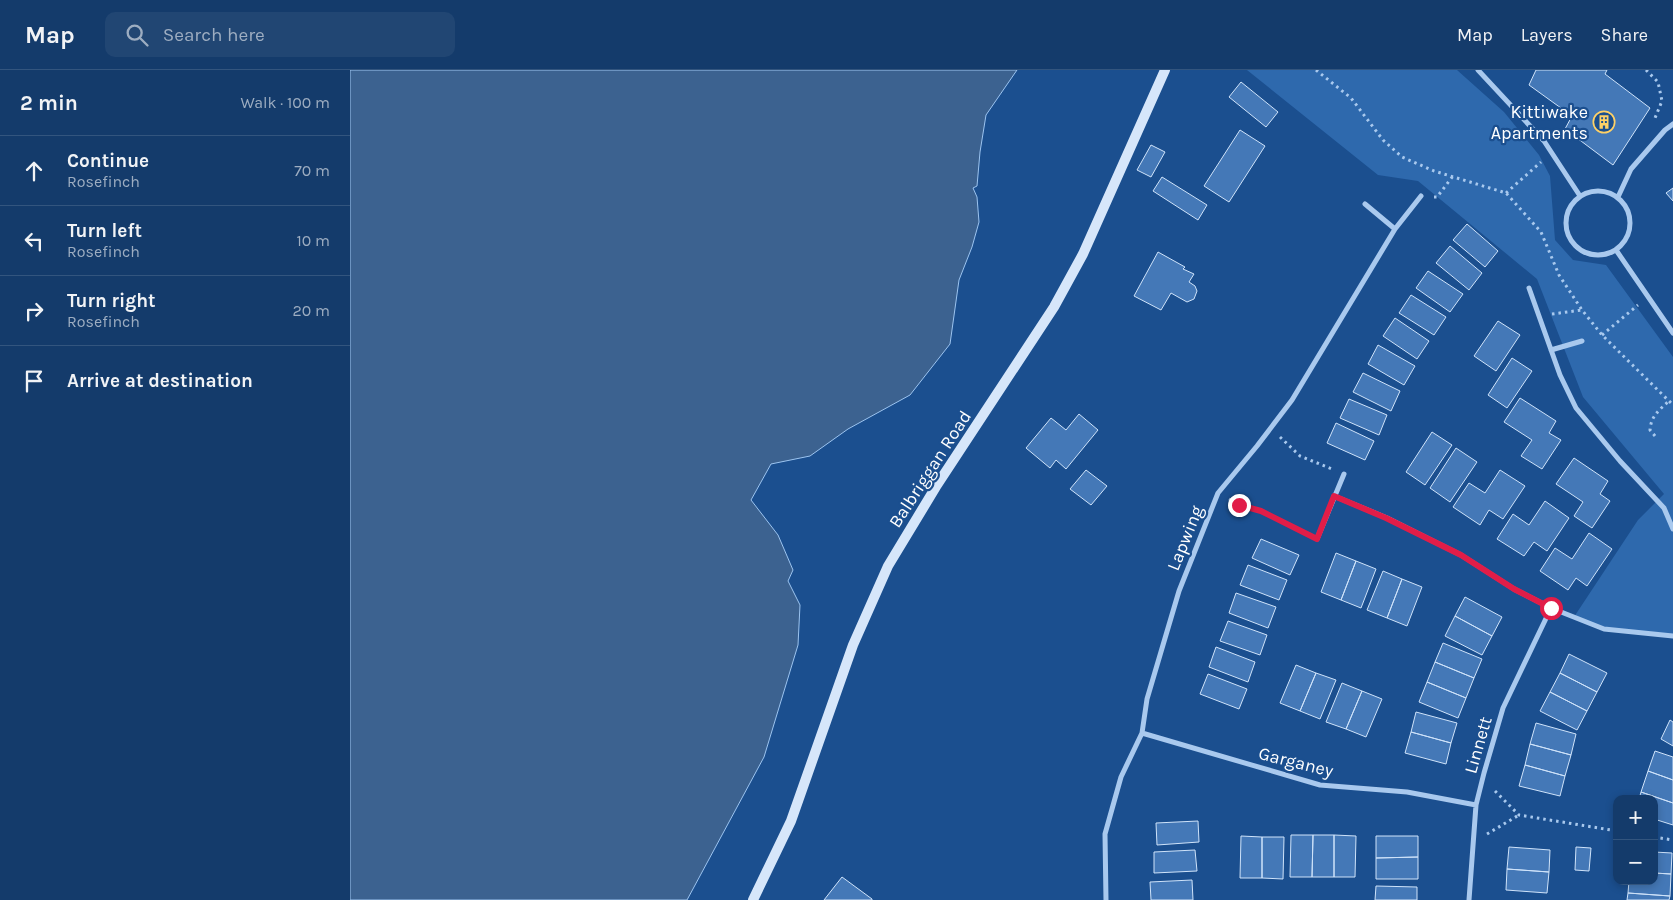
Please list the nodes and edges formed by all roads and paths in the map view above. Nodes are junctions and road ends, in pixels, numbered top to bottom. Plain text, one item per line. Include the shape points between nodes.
1 (1165, 70) edge
2 (1316, 70) edge
3 (1478, 70) edge
4 (1646, 70) edge
5 (1673, 124) edge
6 (1665, 130) junction
7 (1552, 152) junction
8 (1453, 176) junction
9 (1506, 193) junction
10 (1421, 196) joint
11 (1580, 196) junction
12 (1618, 197) junction
13 (1365, 204) dead end
14 (1395, 229) junction
15 (1616, 250) junction
16 (1529, 288) dead end
17 (1648, 297) junction
18 (1582, 310) junction
19 (1540, 319) junction
20 (1673, 333) edge
21 (1602, 335) junction
22 (1582, 341) dead end
23 (1551, 350) junction
24 (1669, 401) junction
25 (1673, 405) edge
26 (1271, 428) junction
27 (1655, 436) dead end
28 (1344, 474) joint
29 (1218, 493) junction
30 (1334, 496) junction
31 (1673, 529) edge
32 (1317, 539) joint
33 (1551, 608) junction
34 (1673, 636) edge
35 (1142, 732) junction
36 (1484, 773) junction
37 (1476, 805) junction
38 (1519, 815) junction
39 (1613, 830) edge
40 (1658, 838) edge
41 (1673, 840) edge
42 (1472, 842) junction
43 (753, 900) edge
44 (1106, 900) edge
45 (1469, 900) edge

1 - 43 main road, Balbriggan Road via 1083,254 1054,307 888,566 853,645 791,821
2 - 8 path via 1351,98 1383,140 1402,157
3 - 7 street
4 - 6 path via 1658,82 1662,101 1654,120
5 - 6 street
6 - 12 street via 1631,169
7 - 9 path
7 - 11 street
8 - 9 path
8 - 10 path via 1437,197
9 - 18 path via 1541,232 1559,275
10 - 14 street, Lapwing
11 - 12 street via 1599,191
11 - 15 street via 1572,203 1565,222 1571,241 1578,249 1596,256
12 - 15 street via 1629,214 1630,224 1624,243
13 - 14 street
14 - 26 street, Lapwing via 1292,400
15 - 17 street
16 - 19 street
17 - 20 street
17 - 21 path
18 - 19 path
18 - 21 path
19 - 23 street
21 - 24 path
22 - 23 street
23 - 31 street via 1576,408 1664,508
24 - 25 path
24 - 27 path via 1650,421 1650,430
26 - 28 path via 1300,456
26 - 29 street, Lapwing
28 - 30 street
29 - 32 path
29 - 35 street, Lapwing via 1179,590 1147,699
30 - 32 street
30 - 33 street via 1461,555
33 - 34 street via 1604,629
33 - 36 street, Linnett via 1503,708
35 - 37 street, Garganey via 1320,785 1407,792
35 - 44 street, Lapwing via 1122,777 1105,834
36 - 37 street, Linnett
36 - 38 path via 1497,794
37 - 42 street, Linnett
38 - 39 path
38 - 42 path
40 - 41 path
42 - 45 street, Linnett

